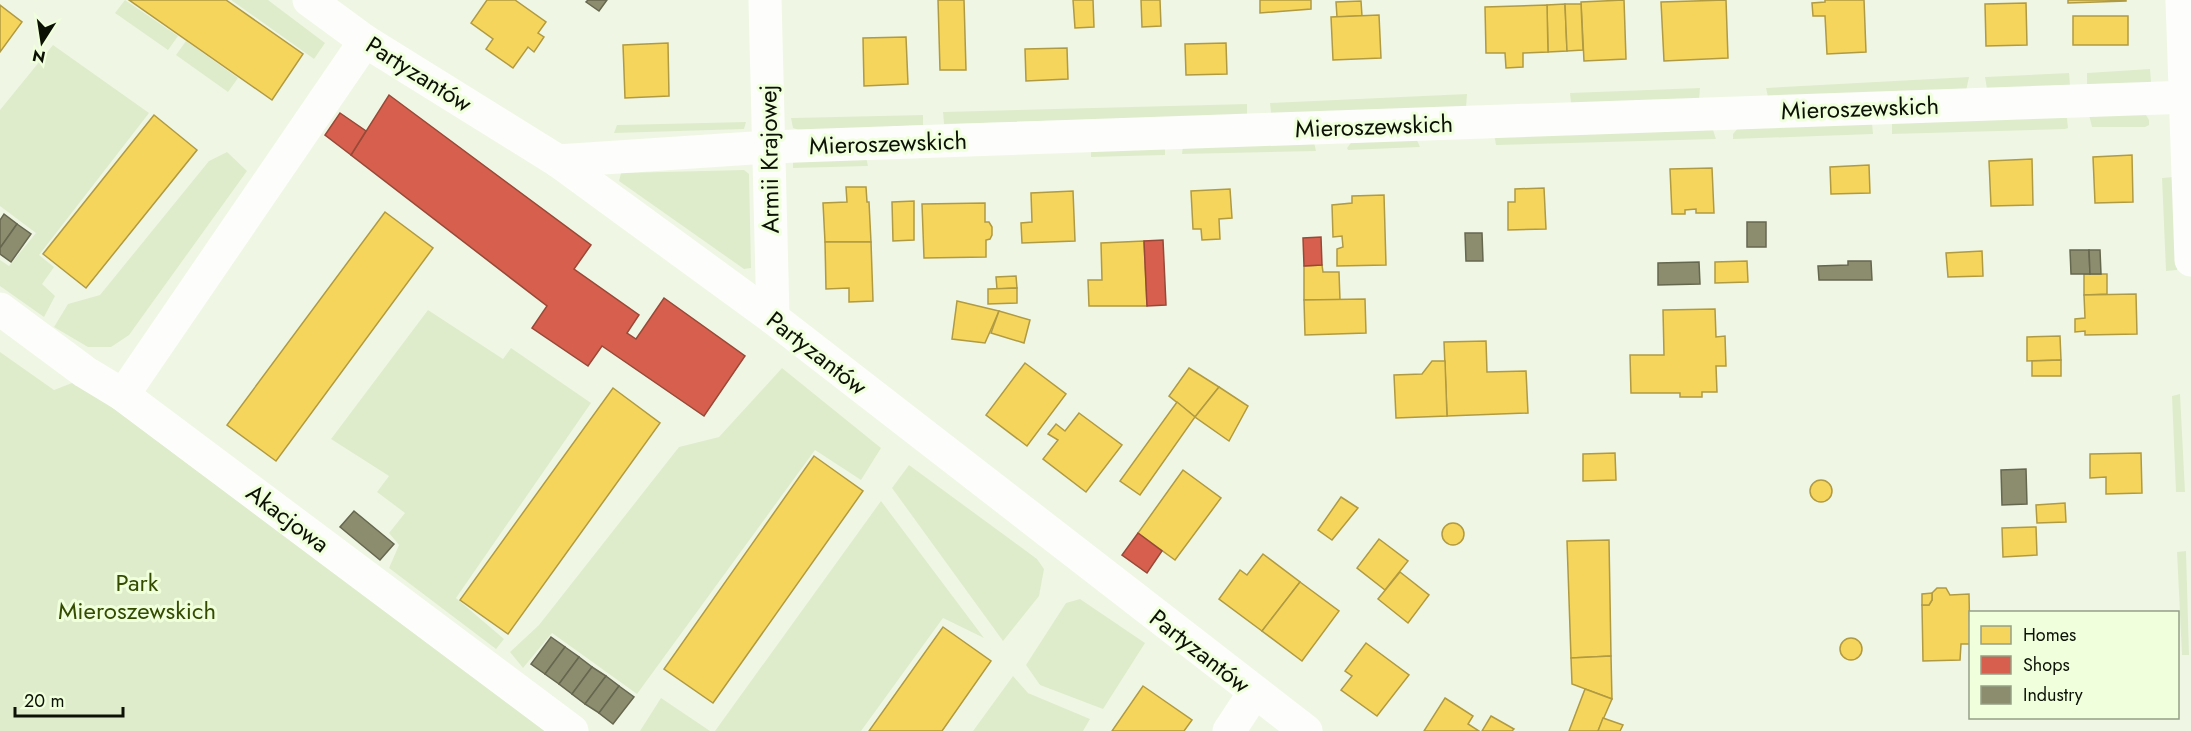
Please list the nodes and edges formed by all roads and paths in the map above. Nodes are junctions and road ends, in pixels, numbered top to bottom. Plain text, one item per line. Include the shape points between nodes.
1 (309, 0) edge
2 (765, 0) edge
3 (2182, 0) edge
4 (365, 41) junction
5 (2188, 97) edge
6 (769, 147) junction
7 (558, 161) junction
8 (2191, 260) edge
9 (0, 309) edge
10 (773, 318) junction
11 (123, 395) junction
12 (1254, 693) junction
13 (572, 731) edge
14 (1229, 731) edge
15 (1306, 731) edge

1 - 4 street, Partyzantów
2 - 6 street, Armii Krajowej
3 - 5 street
4 - 7 street, Partyzantów
4 - 11 street
5 - 6 street, Mieroszewskich
5 - 8 street
6 - 7 street, Mieroszewskich
6 - 10 street, Armii Krajowej
7 - 10 street, Partyzantów
9 - 11 street, Akacjowa
10 - 12 street, Partyzantów
11 - 13 street, Akacjowa
12 - 14 street
12 - 15 street, Partyzantów

